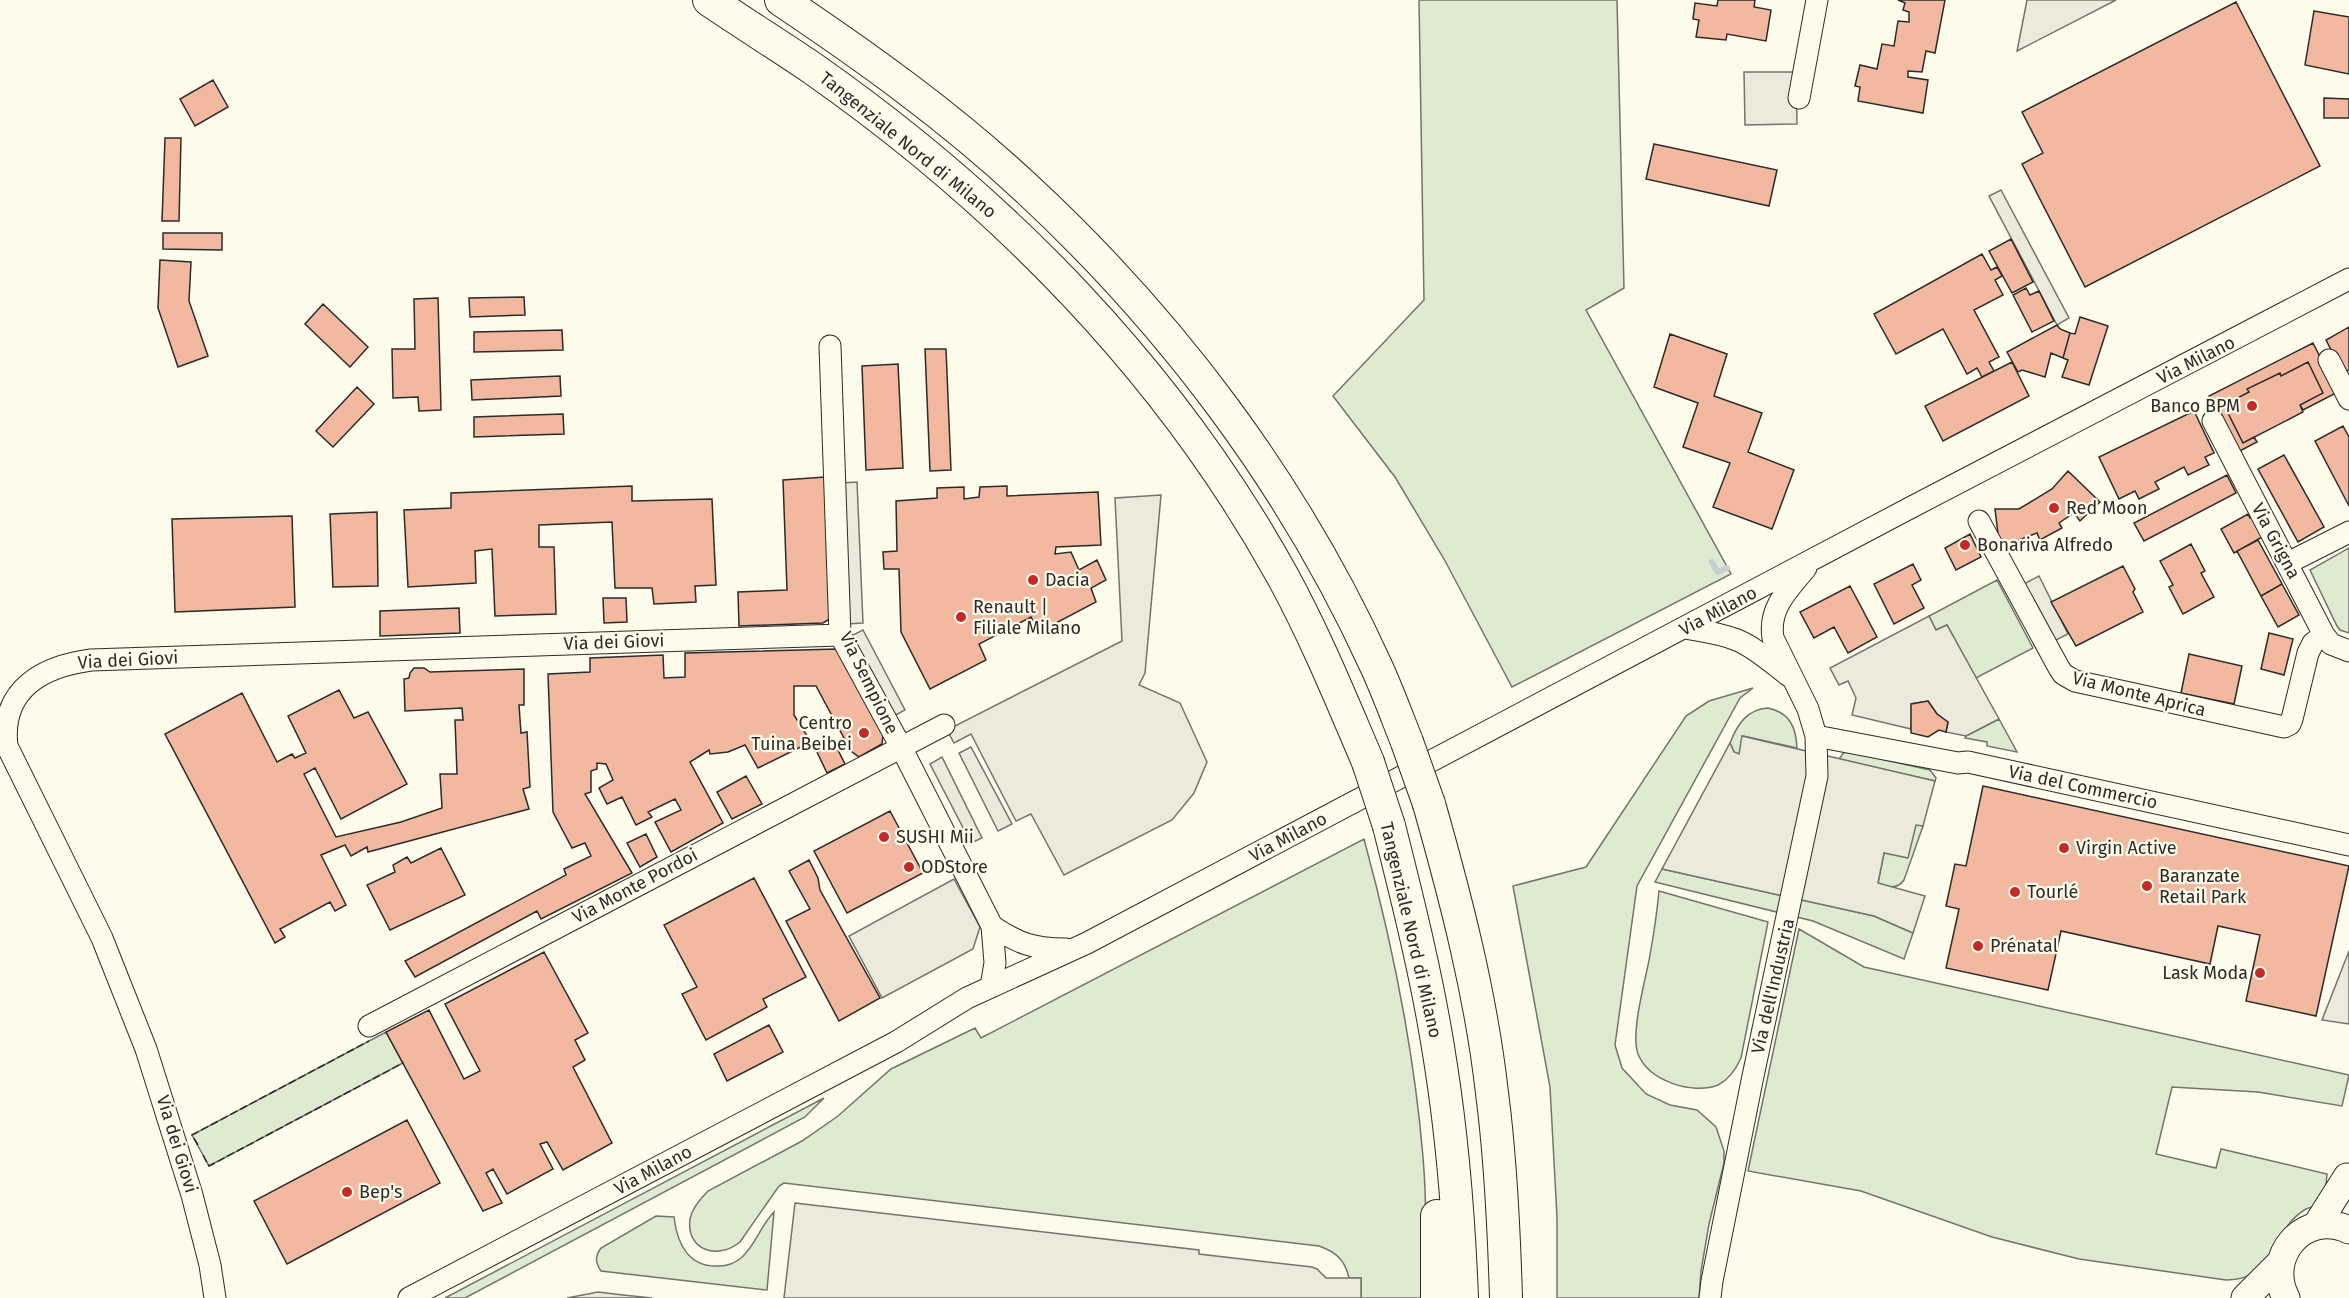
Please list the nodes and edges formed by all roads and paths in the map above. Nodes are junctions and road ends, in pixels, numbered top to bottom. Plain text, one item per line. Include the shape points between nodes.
1 (709, 0) edge
2 (782, 0) edge
3 (1817, 0) edge
4 (1799, 98) dead end
5 (2349, 279) edge
6 (2349, 293) edge
7 (2306, 303) junction
8 (830, 346) dead end
9 (2329, 360) dead end
10 (2349, 399) edge
11 (2213, 421) dead end
12 (1979, 521) dead end
13 (2349, 532) edge
14 (1812, 560) junction
15 (2288, 563) junction
16 (1685, 628) junction
17 (840, 634) junction
18 (2324, 635) junction
19 (2349, 651) edge
20 (1791, 678) junction
21 (944, 725) dead end
22 (1816, 736) junction
23 (901, 747) junction
24 (1389, 826) junction
25 (2349, 845) edge
26 (992, 926) junction
27 (1080, 946) junction
28 (991, 987) junction
29 (369, 1026) dead end
30 (896, 1042) junction
31 (2348, 1174) edge
32 (2349, 1209) edge
33 (2316, 1226) junction
34 (2349, 1230) edge
35 (1504, 1231) junction
36 (2281, 1262) junction
37 (212, 1276) junction
38 (215, 1298) edge
39 (230, 1298) edge
40 (409, 1298) edge
41 (1437, 1298) edge
42 (1462, 1298) edge
43 (1506, 1298) edge
44 (1511, 1298) edge
45 (1710, 1298) edge
46 (2245, 1298) edge
47 (2286, 1298) edge

1 - 24 highway, Tangenziale Nord di Milano, bridge via 813,69 940,167 1097,316 1161,393 1208,456 1281,574 1337,689 1368,762
2 - 35 highway, bridge via 968,137 1123,284 1206,381 1315,547 1377,669 1407,742 1452,884 1482,1021
3 - 4 street
5 - 7 street, Via Milano
6 - 7 street
7 - 14 street, Via Milano
8 - 17 street, Via Sempione
9 - 10 street
11 - 15 street, Via Grigna
12 - 18 street, Via Monte Aprica via 2059,668 2075,681 2284,727 2292,719 2310,648
13 - 15 street
14 - 16 street, Via Milano
14 - 20 street, Via dell'Industria via 1776,605 1772,619 1773,638
15 - 18 street, Via Grigna
16 - 20 street, Via dell'Industria via 1738,640
16 - 27 street, Via Milano
17 - 23 street, Via Sempione
17 - 37 street, Via dei Giovi via 91,660 48,669 20,688 5,716 7,746 124,990 174,1132
18 - 19 street via 2331,644
20 - 22 street, Via dell'Industria via 1808,708
21 - 23 street, Via Monte Pordoi
22 - 25 street, Via del Commercio via 1968,762
22 - 45 street, Via dell'Industria via 1813,800 1745,1111
23 - 26 street, Via Sempione
23 - 29 street, Via Monte Pordoi
24 - 41 highway via 1432,1136
24 - 42 highway, Tangenziale Nord di Milano via 1410,906 1441,1065
26 - 27 street via 1030,947
26 - 28 street, Via Sempione via 995,963
27 - 28 street, Via Milano
27 - 30 street, Via Milano via 974,1010
28 - 30 street, Via Milano
30 - 40 street, Via Milano
31 - 32 main road
31 - 33 main road
33 - 34 main road
33 - 36 main road via 2294,1239
35 - 43 highway
35 - 44 highway
36 - 46 main road
36 - 47 main road via 2280,1279
37 - 38 street, Via dei Giovi
37 - 39 street

